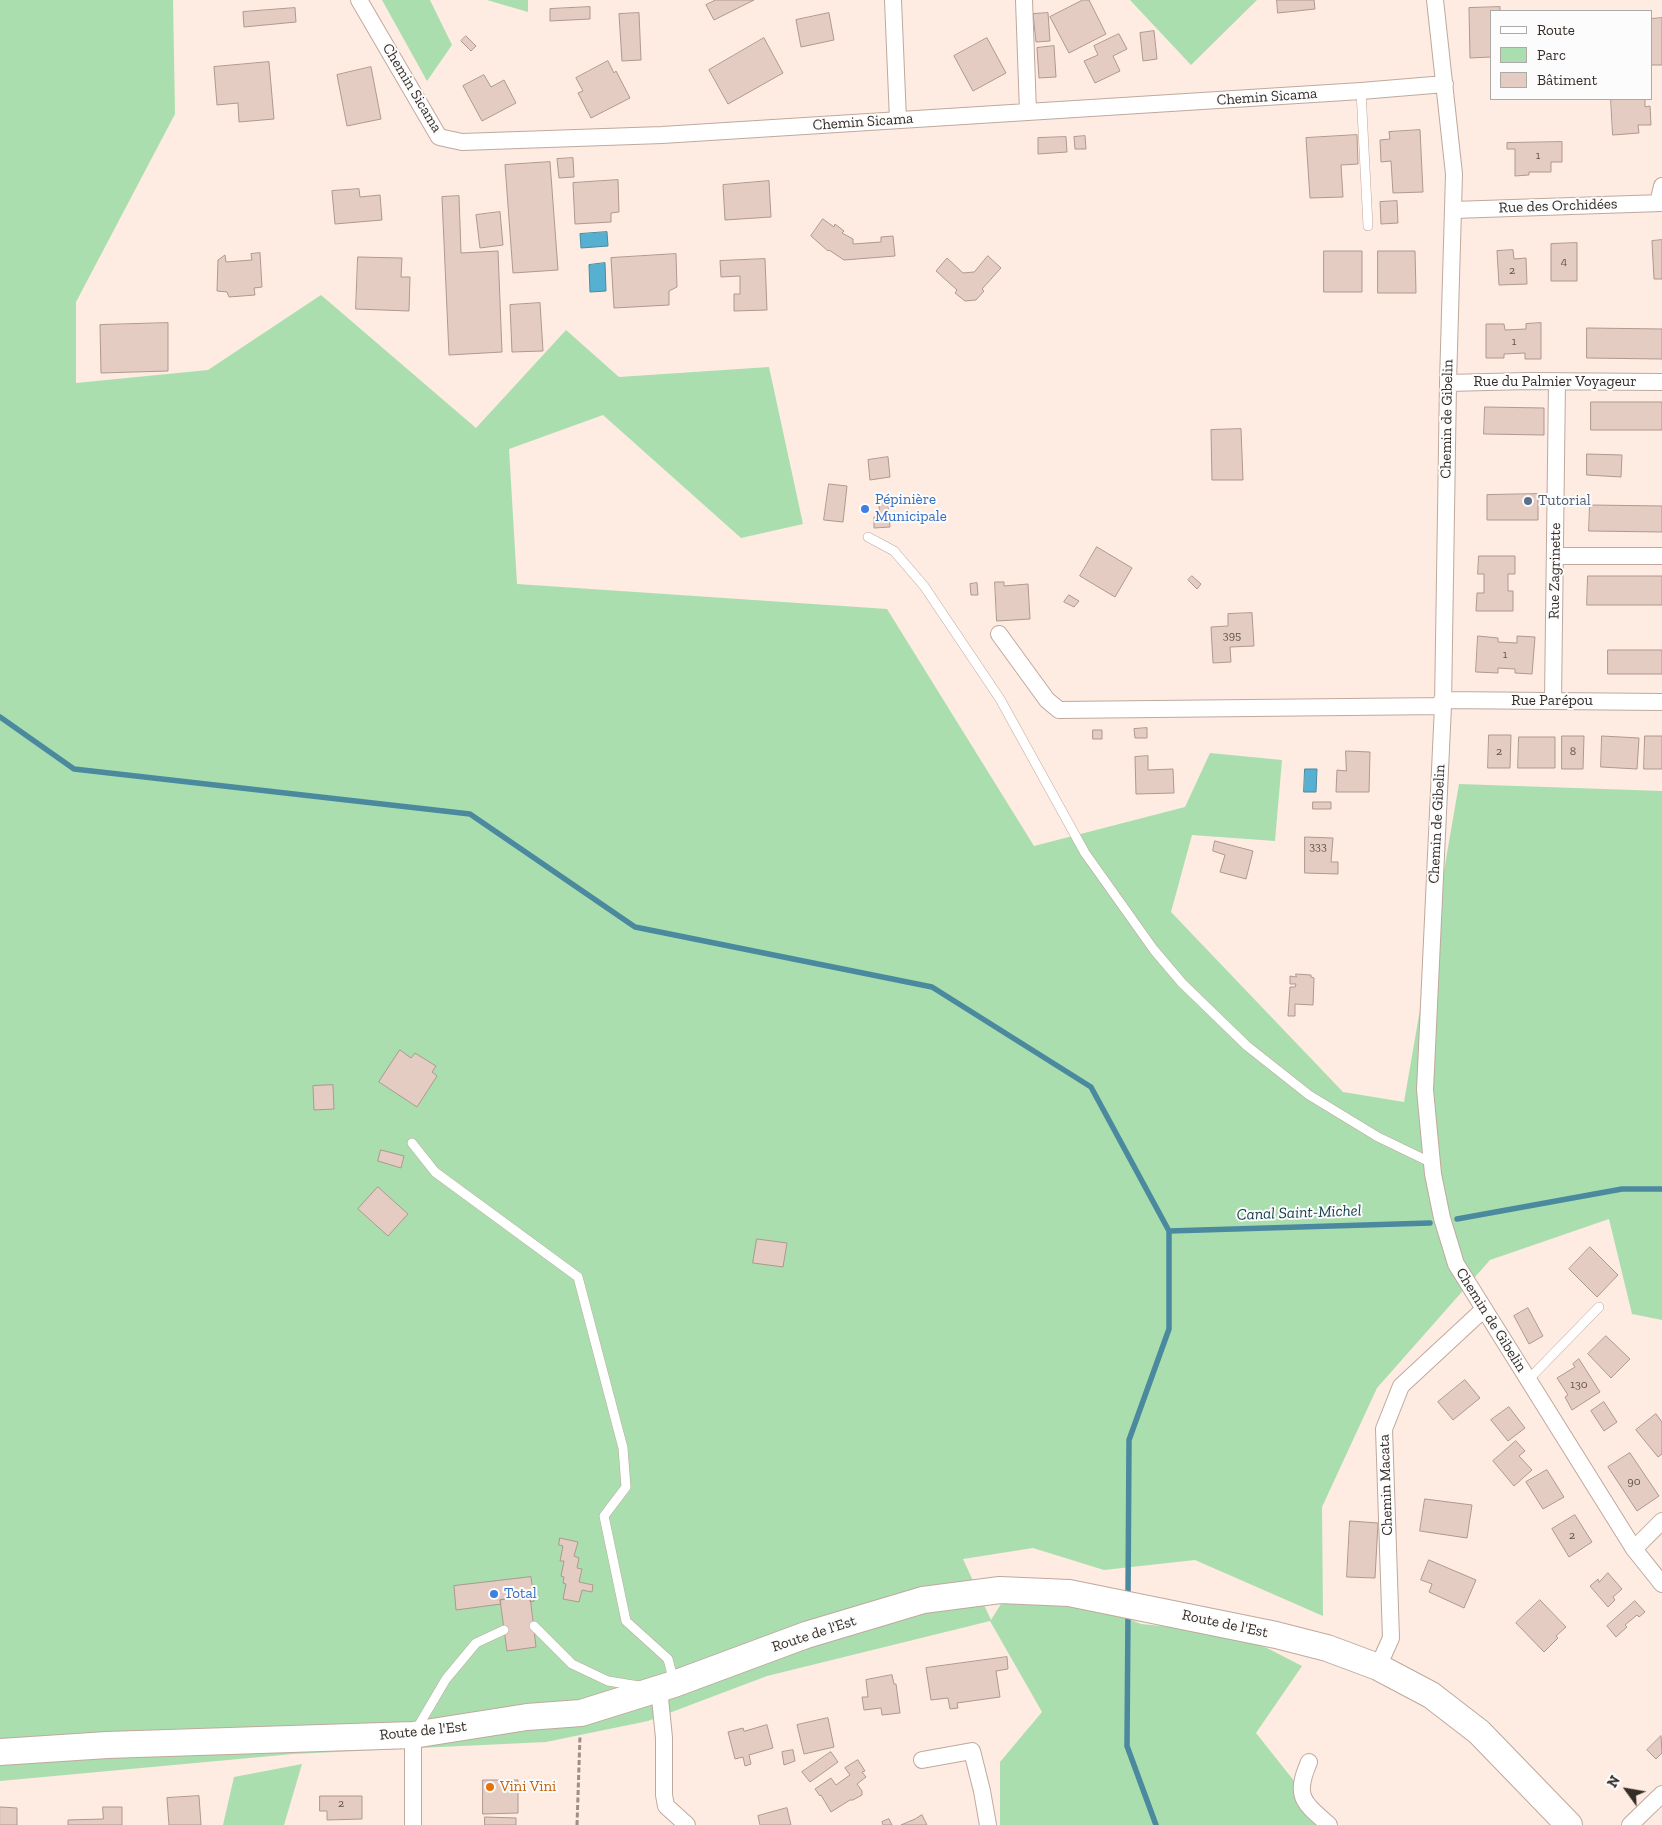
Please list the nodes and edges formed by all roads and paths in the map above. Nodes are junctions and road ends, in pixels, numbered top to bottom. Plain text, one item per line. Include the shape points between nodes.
1 (359, 0) edge
2 (893, 0) edge
3 (1024, 0) edge
4 (1436, 0) edge
5 (1445, 84) junction
6 (1361, 91) junction
7 (1028, 112) junction
8 (898, 120) junction
9 (1662, 186) edge
10 (1660, 203) edge
11 (1453, 210) junction
12 (1368, 226) dead end
13 (1557, 381) junction
14 (1662, 382) edge
15 (1448, 383) junction
16 (868, 537) dead end
17 (1555, 556) junction
18 (1662, 556) edge
19 (1000, 634) dead end
20 (1553, 701) junction
21 (1662, 702) edge
22 (1443, 703) junction
23 (412, 1143) dead end
24 (1432, 1163) junction
25 (1599, 1307) dead end
26 (1484, 1309) junction
27 (1528, 1380) junction
28 (1662, 1521) edge
29 (1634, 1549) junction
30 (1662, 1584) edge
31 (534, 1626) dead end
32 (504, 1630) dead end
33 (1378, 1667) junction
34 (666, 1686) junction
35 (580, 1714) junction
36 (413, 1735) junction
37 (0, 1752) edge
38 (922, 1760) dead end
39 (1308, 1762) dead end
40 (1662, 1794) edge
41 (413, 1825) edge
42 (577, 1825) edge
43 (687, 1825) edge
44 (988, 1825) edge
45 (1329, 1825) edge
46 (1569, 1825) edge
47 (1630, 1825) edge

1 - 8 street, Chemin Sicama via 439,137 462,142 662,135
2 - 8 street
3 - 7 street
4 - 5 street, Chemin de Gibelin
5 - 6 street, Chemin Sicama
5 - 11 street, Chemin de Gibelin via 1454,174
6 - 7 street, Chemin Sicama
6 - 12 lane
7 - 8 street, Chemin Sicama
9 - 10 street
10 - 11 street, Rue des Orchidées
11 - 15 street, Chemin de Gibelin
13 - 14 street, Rue du Palmier Voyageur
13 - 15 street, Rue du Palmier Voyageur
13 - 17 street, Rue Zagrinette
15 - 22 street, Chemin de Gibelin
16 - 24 lane via 894,551 924,586 1000,699 1085,853 1182,984 1247,1046 1309,1095 1369,1132
17 - 18 street
17 - 20 street, Rue Zagrinette
19 - 22 street, Rue Parépou via 1046,700 1059,710
20 - 21 street, Rue Parépou
20 - 22 street, Rue Parépou
22 - 24 street, Chemin de Gibelin via 1425,1090
23 - 34 lane via 435,1172 578,1277 623,1448 626,1487 604,1516 626,1621 668,1659
24 - 26 street, Chemin de Gibelin via 1442,1218 1456,1264
25 - 27 lane
26 - 27 street, Chemin de Gibelin
26 - 33 street, Chemin Macata via 1401,1386 1384,1429 1391,1638
27 - 29 street, Chemin de Gibelin
28 - 29 street
29 - 30 street, Chemin de Gibelin
31 - 34 lane via 572,1664 608,1682
32 - 36 lane via 476,1643 446,1679
33 - 34 main road, Route de l'Est via 1327,1648 1155,1609 1069,1593 1000,1590 923,1600 806,1635
33 - 46 main road, Route de l'Est via 1432,1695 1478,1732
34 - 35 main road, Route de l'Est
34 - 43 street via 664,1795 666,1806
35 - 36 main road, Route de l'Est via 527,1717
35 - 42 path
36 - 37 main road, Route de l'Est via 107,1745
36 - 41 street
38 - 44 street via 972,1751
39 - 45 street via 1301,1779 1301,1797
40 - 47 street

